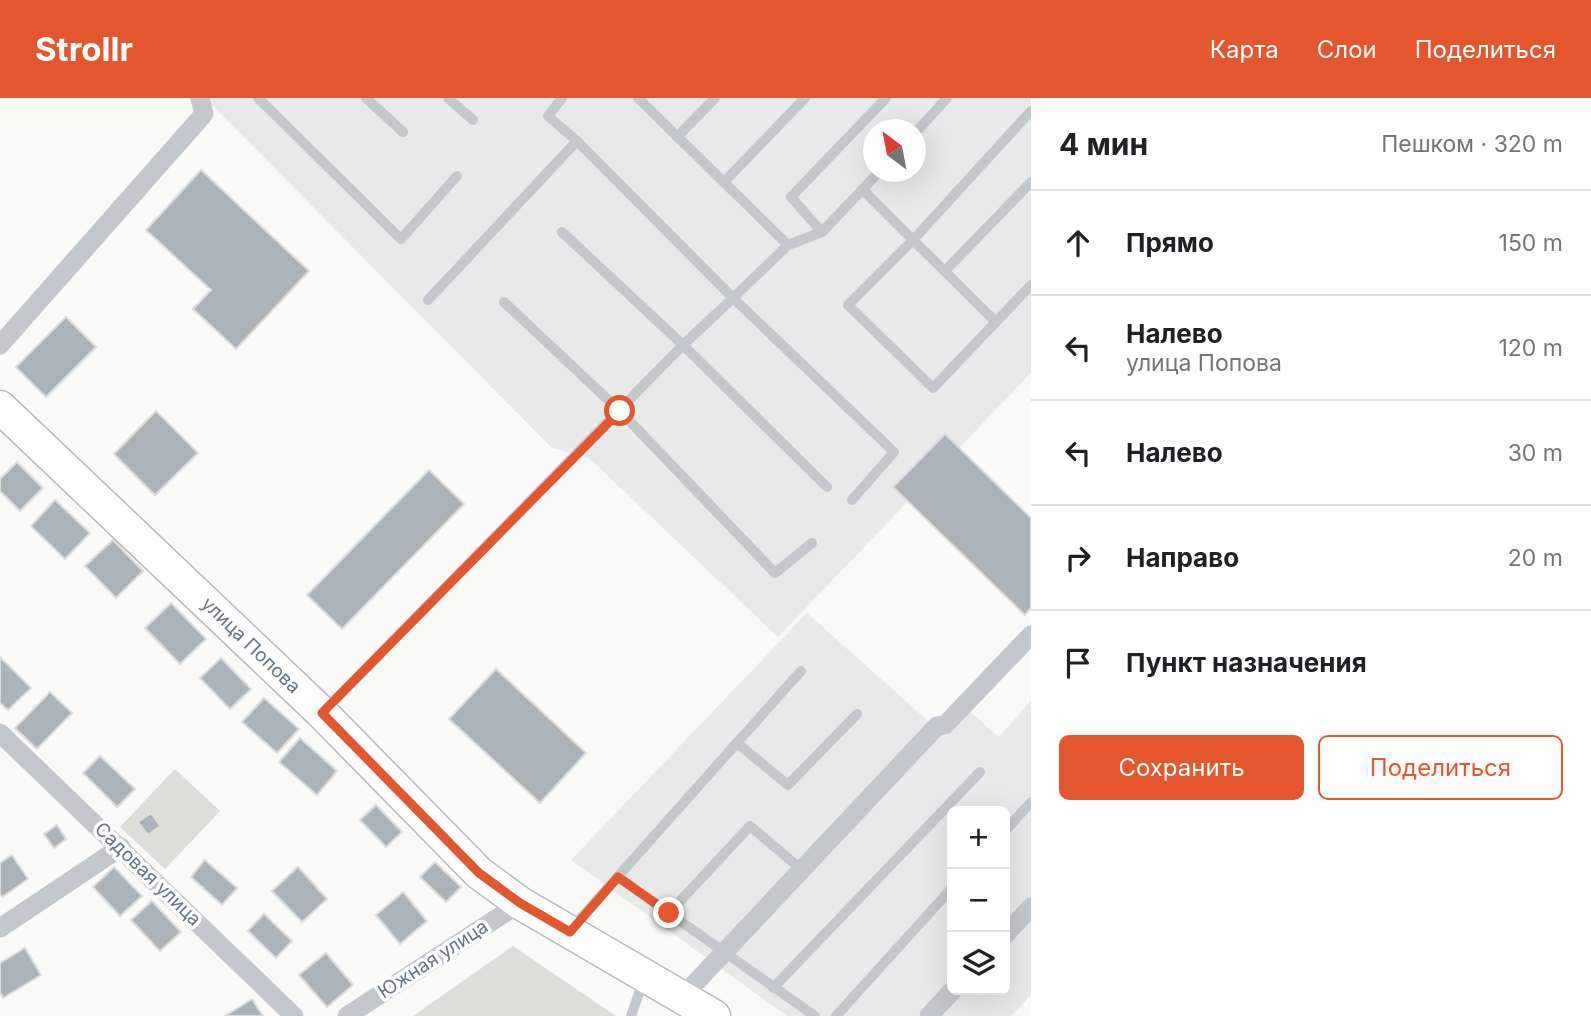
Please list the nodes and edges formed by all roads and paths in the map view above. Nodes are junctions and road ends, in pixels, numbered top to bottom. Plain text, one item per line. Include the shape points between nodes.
1 (200, 98) edge
2 (258, 98) edge
3 (366, 98) edge
4 (448, 98) edge
5 (562, 98) edge
6 (638, 98) edge
7 (715, 98) edge
8 (805, 98) edge
9 (886, 98) edge
10 (947, 98) edge
11 (1031, 111) edge
12 (473, 120) dead end
13 (926, 120) edge
14 (403, 132) dead end
15 (677, 137) junction
16 (577, 141) junction
17 (457, 176) dead end
18 (1031, 181) edge
19 (724, 182) junction
20 (871, 182) edge
21 (863, 190) junction
22 (562, 232) dead end
23 (822, 232) junction
24 (913, 240) junction
25 (788, 245) junction
26 (945, 271) junction
27 (1031, 285) edge
28 (733, 298) junction
29 (428, 300) dead end
30 (504, 302) dead end
31 (996, 322) junction
32 (0, 345) edge
33 (683, 345) junction
34 (0, 407) edge
35 (620, 411) junction
36 (827, 487) dead end
37 (852, 500) dead end
38 (812, 543) dead end
39 (1031, 635) edge
40 (801, 671) dead end
41 (322, 713) junction
42 (857, 714) dead end
43 (0, 733) edge
44 (737, 743) junction
45 (980, 772) dead end
46 (1031, 802) edge
47 (1010, 825) edge
48 (121, 847) junction
49 (802, 870) junction
50 (618, 877) junction
51 (947, 894) edge
52 (520, 903) junction
53 (1031, 907) edge
54 (669, 913) junction
55 (0, 928) edge
56 (570, 932) junction
57 (1008, 932) edge
58 (724, 952) junction
59 (646, 975) junction
60 (774, 988) junction
61 (948, 995) edge
62 (682, 997) junction
63 (294, 1016) edge
64 (347, 1016) edge
65 (631, 1016) edge
66 (713, 1016) edge
67 (815, 1016) edge
68 (836, 1016) edge
69 (929, 1016) edge

1 - 32 street via 204,114
2 - 17 lane via 401,239
3 - 14 lane
4 - 12 lane
5 - 16 lane via 548,116
6 - 15 lane
7 - 15 lane
8 - 19 lane
9 - 23 lane via 790,197
10 - 13 lane
11 - 24 lane
15 - 19 lane
16 - 28 lane
16 - 29 lane
18 - 26 lane
19 - 25 lane
20 - 21 lane
21 - 23 lane
21 - 24 lane
22 - 33 lane
23 - 25 lane
24 - 26 lane
24 - 31 lane via 848,305 933,388
25 - 28 lane
26 - 31 lane
27 - 31 lane
28 - 33 lane
28 - 37 lane via 894,452
30 - 35 lane
33 - 35 lane
33 - 36 lane
34 - 41 main road, улица Попова
35 - 38 lane via 775,573
35 - 41 lane
39 - 49 street via 945,725 937,726
40 - 44 lane
41 - 52 main road, улица Попова via 479,873
42 - 44 lane via 788,785
43 - 48 street, Садовая улица
44 - 50 lane
45 - 60 lane
46 - 47 lane
48 - 55 street
48 - 63 street, Садовая улица
49 - 54 lane via 750,826
49 - 58 street
50 - 54 lane
50 - 56 lane
51 - 68 lane
52 - 56 main road, улица Попова
52 - 64 street, Южная улица
53 - 57 street
54 - 58 lane
56 - 59 main road, улица Попова
58 - 60 lane
58 - 62 street
59 - 62 main road, улица Попова
59 - 65 lane
60 - 67 lane
61 - 69 street
62 - 66 main road, улица Попова

